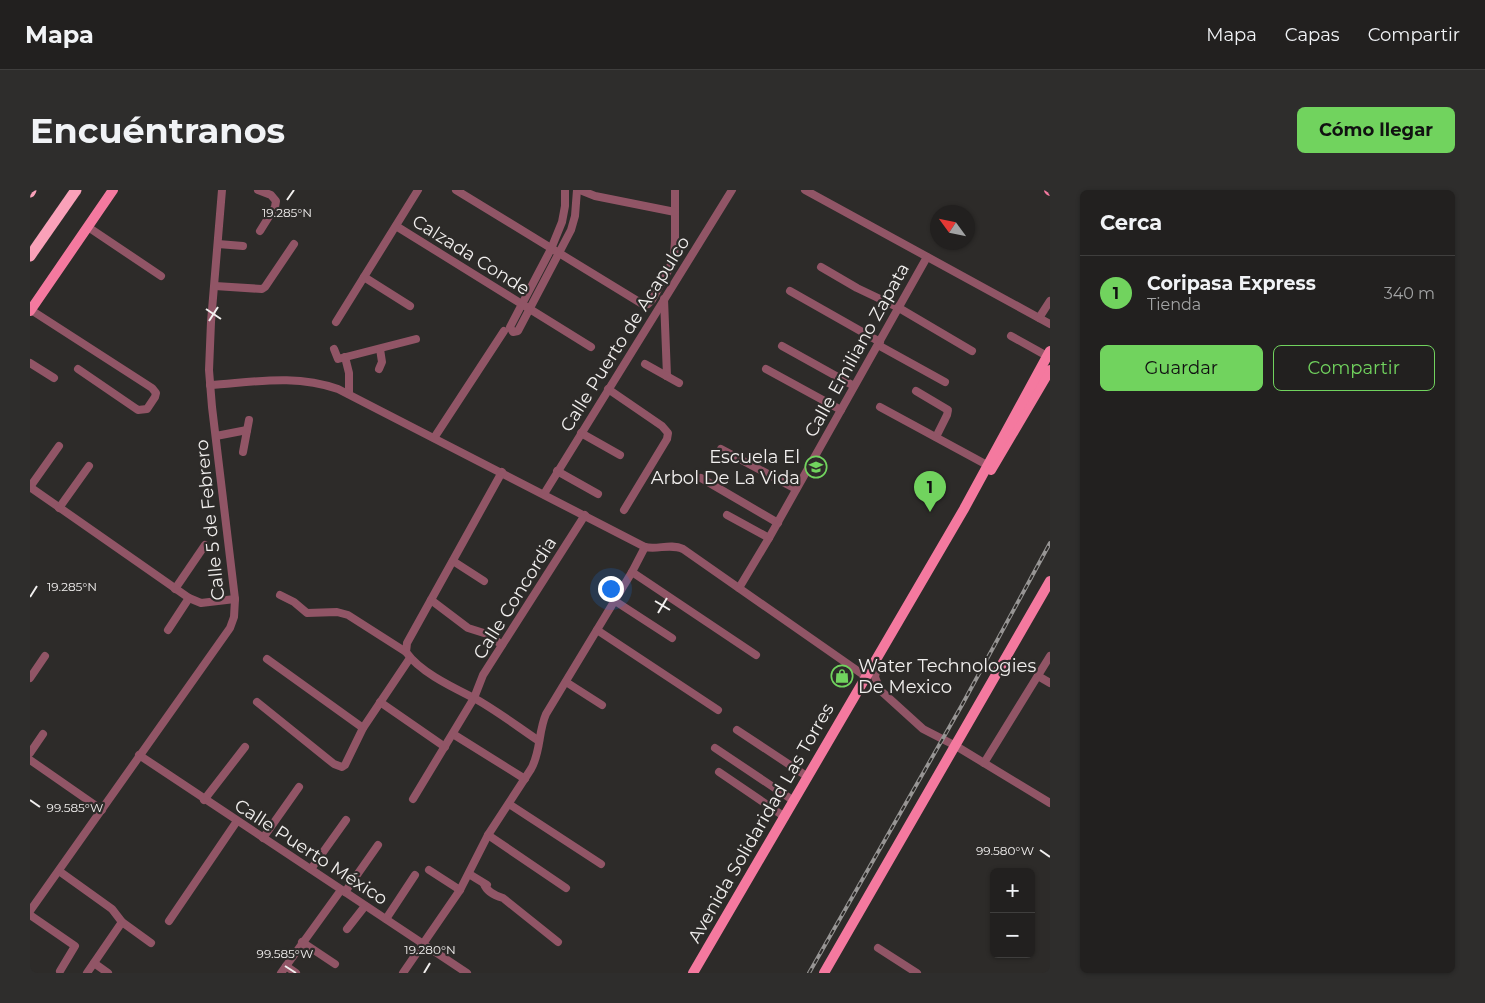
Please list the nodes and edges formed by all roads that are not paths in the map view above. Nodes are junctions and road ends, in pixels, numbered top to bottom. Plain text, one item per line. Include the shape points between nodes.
1 (76, 190) edge
2 (113, 190) edge
3 (222, 190) edge
4 (258, 190) edge
5 (418, 190) edge
6 (456, 190) edge
7 (468, 190) edge
8 (565, 190) edge
9 (579, 190) edge
10 (675, 190) edge
11 (732, 190) edge
12 (805, 190) edge
13 (470, 198) junction
14 (675, 212) junction
15 (396, 226) junction
16 (88, 227) junction
17 (260, 232) dead end
18 (218, 244) junction
19 (294, 244) dead end
20 (243, 246) dead end
21 (551, 248) junction
22 (559, 253) junction
23 (30, 256) edge
24 (927, 257) junction
25 (821, 267) dead end
26 (161, 276) dead end
27 (364, 277) junction
28 (215, 286) junction
29 (790, 291) dead end
30 (664, 300) junction
31 (1050, 301) edge
32 (522, 304) junction
33 (410, 306) dead end
34 (899, 308) junction
35 (530, 309) junction
36 (30, 310) edge
37 (1039, 318) junction
38 (336, 322) dead end
39 (1050, 324) edge
40 (504, 331) dead end
41 (1011, 336) dead end
42 (416, 339) dead end
43 (879, 343) junction
44 (782, 346) dead end
45 (591, 347) dead end
46 (334, 349) dead end
47 (380, 349) junction
48 (972, 351) dead end
49 (1049, 353) edge
50 (346, 357) junction
51 (30, 363) edge
52 (645, 364) dead end
53 (766, 368) dead end
54 (78, 369) dead end
55 (379, 369) dead end
56 (1050, 370) edge
57 (667, 376) junction
58 (54, 378) dead end
59 (945, 382) dead end
60 (679, 383) dead end
61 (210, 385) junction
62 (854, 386) junction
63 (916, 391) dead end
64 (607, 392) junction
65 (349, 394) junction
66 (880, 407) dead end
67 (841, 410) junction
68 (249, 420) dead end
69 (440, 428) junction
70 (247, 430) junction
71 (581, 434) junction
72 (216, 436) junction
73 (936, 437) junction
74 (434, 438) junction
75 (445, 444) junction
76 (60, 446) dead end
77 (721, 449) dead end
78 (243, 452) dead end
79 (620, 456) dead end
80 (986, 465) junction
81 (89, 466) dead end
82 (558, 471) junction
83 (502, 472) junction
84 (701, 478) dead end
85 (30, 487) edge
86 (796, 490) junction
87 (544, 494) junction
88 (598, 494) dead end
89 (60, 508) junction
90 (964, 509) junction
91 (624, 510) dead end
92 (584, 515) junction
93 (728, 515) dead end
94 (778, 523) junction
95 (770, 538) junction
96 (205, 545) dead end
97 (645, 547) junction
98 (452, 561) junction
99 (632, 572) junction
100 (484, 581) dead end
101 (1050, 581) edge
102 (739, 588) junction
103 (175, 589) junction
104 (280, 595) dead end
105 (189, 598) junction
106 (235, 599) junction
107 (431, 600) junction
108 (615, 601) junction
109 (168, 630) dead end
110 (597, 630) junction
111 (672, 638) dead end
112 (502, 645) junction
113 (883, 646) junction
114 (408, 655) junction
115 (756, 655) dead end
116 (45, 656) dead end
117 (1050, 656) edge
118 (267, 659) dead end
119 (865, 676) junction
120 (1038, 676) junction
121 (30, 678) edge
122 (566, 682) junction
123 (1050, 683) edge
124 (474, 698) junction
125 (257, 702) dead end
126 (380, 702) junction
127 (602, 705) dead end
128 (718, 710) dead end
129 (364, 728) junction
130 (737, 730) dead end
131 (43, 734) dead end
132 (453, 734) junction
133 (539, 741) junction
134 (956, 746) junction
135 (246, 747) dead end
136 (446, 747) junction
137 (715, 748) dead end
138 (30, 753) edge
139 (139, 755) junction
140 (30, 760) edge
141 (984, 763) junction
142 (719, 772) dead end
143 (808, 777) junction
144 (525, 779) junction
145 (299, 787) dead end
146 (412, 799) dead end
147 (204, 800) junction
148 (794, 801) junction
149 (1050, 803) edge
150 (509, 804) junction
151 (102, 810) junction
152 (785, 816) junction
153 (346, 820) dead end
154 (237, 821) junction
155 (488, 835) junction
156 (263, 838) junction
157 (378, 845) dead end
158 (601, 864) dead end
159 (311, 870) junction
160 (429, 870) dead end
161 (59, 871) junction
162 (469, 874) junction
163 (415, 875) dead end
164 (566, 888) dead end
165 (460, 890) junction
166 (343, 891) junction
167 (32, 905) edge
168 (365, 906) junction
169 (30, 915) edge
170 (386, 919) junction
171 (169, 921) dead end
172 (122, 922) junction
173 (347, 930) dead end
174 (302, 942) junction
175 (558, 942) dead end
176 (151, 943) dead end
177 (423, 944) junction
178 (878, 948) dead end
179 (94, 963) junction
180 (335, 964) dead end
181 (286, 966) junction
182 (60, 971) dead end
183 (87, 973) edge
184 (108, 973) edge
185 (281, 973) edge
186 (296, 973) edge
187 (403, 973) edge
188 (467, 973) edge
189 (693, 973) edge
190 (824, 973) edge
191 (917, 973) edge

1 - 23 highway
2 - 16 main road
3 - 18 street, Calle 5 de Febrero
4 - 17 street via 271,194 276,201
5 - 15 street
6 - 13 street
7 - 13 street
8 - 21 street via 564,214
9 - 14 street
9 - 22 street via 574,222
10 - 14 street
11 - 30 street, Calle Puerto de Acapulco
12 - 24 street
13 - 21 street
14 - 22 street via 673,262 646,305
15 - 27 street
15 - 32 street, Calzada Conde
16 - 26 street
16 - 36 main road
18 - 20 street
18 - 28 street, Calle 5 de Febrero
19 - 28 street via 265,287
21 - 22 street
21 - 32 street
22 - 35 street
24 - 34 street, Calle Emiliano Zapata
24 - 37 street
25 - 34 street
27 - 33 street
27 - 38 street
28 - 61 street, Calle 5 de Febrero via 209,355
29 - 43 street
30 - 57 street
30 - 64 street, Calle Puerto de Acapulco
31 - 37 street
32 - 35 street, Calzada Conde
32 - 35 street via 510,327 514,332
34 - 43 street, Calle Emiliano Zapata
34 - 48 street
35 - 45 street, Calzada Conde
36 - 54 street via 152,388 155,397 147,409 138,410
37 - 39 street
40 - 69 street
41 - 49 street
42 - 47 street
43 - 59 street
43 - 62 street, Calle Emiliano Zapata
44 - 62 street
46 - 50 street via 338,358
47 - 50 street
47 - 55 street via 382,362
49 - 80 main road, Avenida Solidaridad Las Torres
50 - 65 street
51 - 58 street
52 - 57 street
53 - 67 street
56 - 90 main road, Avenida Solidaridad Las Torres via 1009,442
57 - 60 street
61 - 65 street via 284,379 324,384
61 - 72 street, Calle 5 de Febrero
62 - 67 street, Calle Emiliano Zapata
63 - 73 street via 948,410
64 - 71 street, Calle Puerto de Acapulco
64 - 91 street via 668,433
65 - 74 street
66 - 73 street
67 - 86 street, Calle Emiliano Zapata
68 - 70 street
69 - 74 street
69 - 75 street via 445,435
70 - 72 street
70 - 78 street
71 - 79 street
71 - 82 street, Calle Puerto de Acapulco
72 - 106 street, Calle 5 de Febrero
73 - 80 street
74 - 75 street
75 - 83 street
76 - 85 street
77 - 86 street
80 - 90 main road, Avenida Solidaridad Las Torres
81 - 89 street
82 - 87 street, Calle Puerto de Acapulco
82 - 88 street
83 - 87 street
83 - 98 street
84 - 94 street
85 - 89 street
86 - 94 street, Calle Emiliano Zapata
87 - 92 street
89 - 103 street
90 - 113 main road, Avenida Solidaridad Las Torres
92 - 97 street
92 - 112 street, Calle Concordia
93 - 95 street
94 - 95 street, Calle Emiliano Zapata
95 - 102 street, Calle Emiliano Zapata
96 - 103 street
97 - 99 street
97 - 102 street via 679,547
98 - 100 street
98 - 107 street
99 - 108 street
99 - 115 street
101 - 134 main road
102 - 119 street
103 - 105 street
104 - 114 street via 307,612 348,615
105 - 106 street via 201,603
105 - 109 street
106 - 139 street, Calle 5 de Febrero via 230,628
107 - 112 street via 468,628 487,634
107 - 114 street via 407,643
108 - 110 street
108 - 111 street
110 - 122 street
110 - 128 street
112 - 124 street, Calle Concordia via 480,681
113 - 119 main road, Avenida Solidaridad Las Torres
113 - 134 street via 876,677 880,690 923,729
114 - 124 street via 448,685
114 - 126 street
116 - 121 street
117 - 120 street
118 - 129 street
119 - 143 main road, Avenida Solidaridad Las Torres
120 - 123 street
120 - 141 street
122 - 127 street
122 - 133 street via 543,721
124 - 132 street, Calle Concordia
124 - 133 street
125 - 129 street via 339,767 345,765
126 - 129 street
126 - 136 street
130 - 143 street
131 - 138 street
132 - 136 street, Calle Concordia
132 - 144 street
133 - 144 street via 536,759
134 - 141 street
134 - 190 main road
135 - 147 street
136 - 146 street, Calle Concordia
137 - 148 street
139 - 147 street, Calle Puerto México
139 - 151 street, Calle 5 de Febrero
140 - 151 street
141 - 149 street
142 - 152 street
143 - 148 main road, Avenida Solidaridad Las Torres
144 - 150 street
145 - 156 street
147 - 154 street, Calle Puerto México
148 - 152 main road, Avenida Solidaridad Las Torres
150 - 155 street
150 - 158 street
151 - 161 street, Calle 5 de Febrero
152 - 189 main road, Avenida Solidaridad Las Torres
153 - 159 street
154 - 156 street, Calle Puerto México
154 - 171 street
155 - 162 street
155 - 164 street
156 - 159 street, Calle Puerto México
157 - 166 street
159 - 166 street, Calle Puerto México
160 - 165 street
161 - 167 street, Calle 5 de Febrero
161 - 172 street via 112,909
162 - 165 street
162 - 175 street via 495,889
163 - 170 street
165 - 177 street
166 - 168 street, Calle Puerto México
166 - 174 street
168 - 170 street, Calle Puerto México
168 - 173 street
169 - 182 street via 75,946
170 - 177 street, Calle Puerto México
172 - 176 street
172 - 179 street
174 - 180 street
174 - 181 street
177 - 187 street
177 - 188 street, Calle Puerto México
178 - 191 street
179 - 183 street
179 - 184 street
181 - 185 street
181 - 186 street

